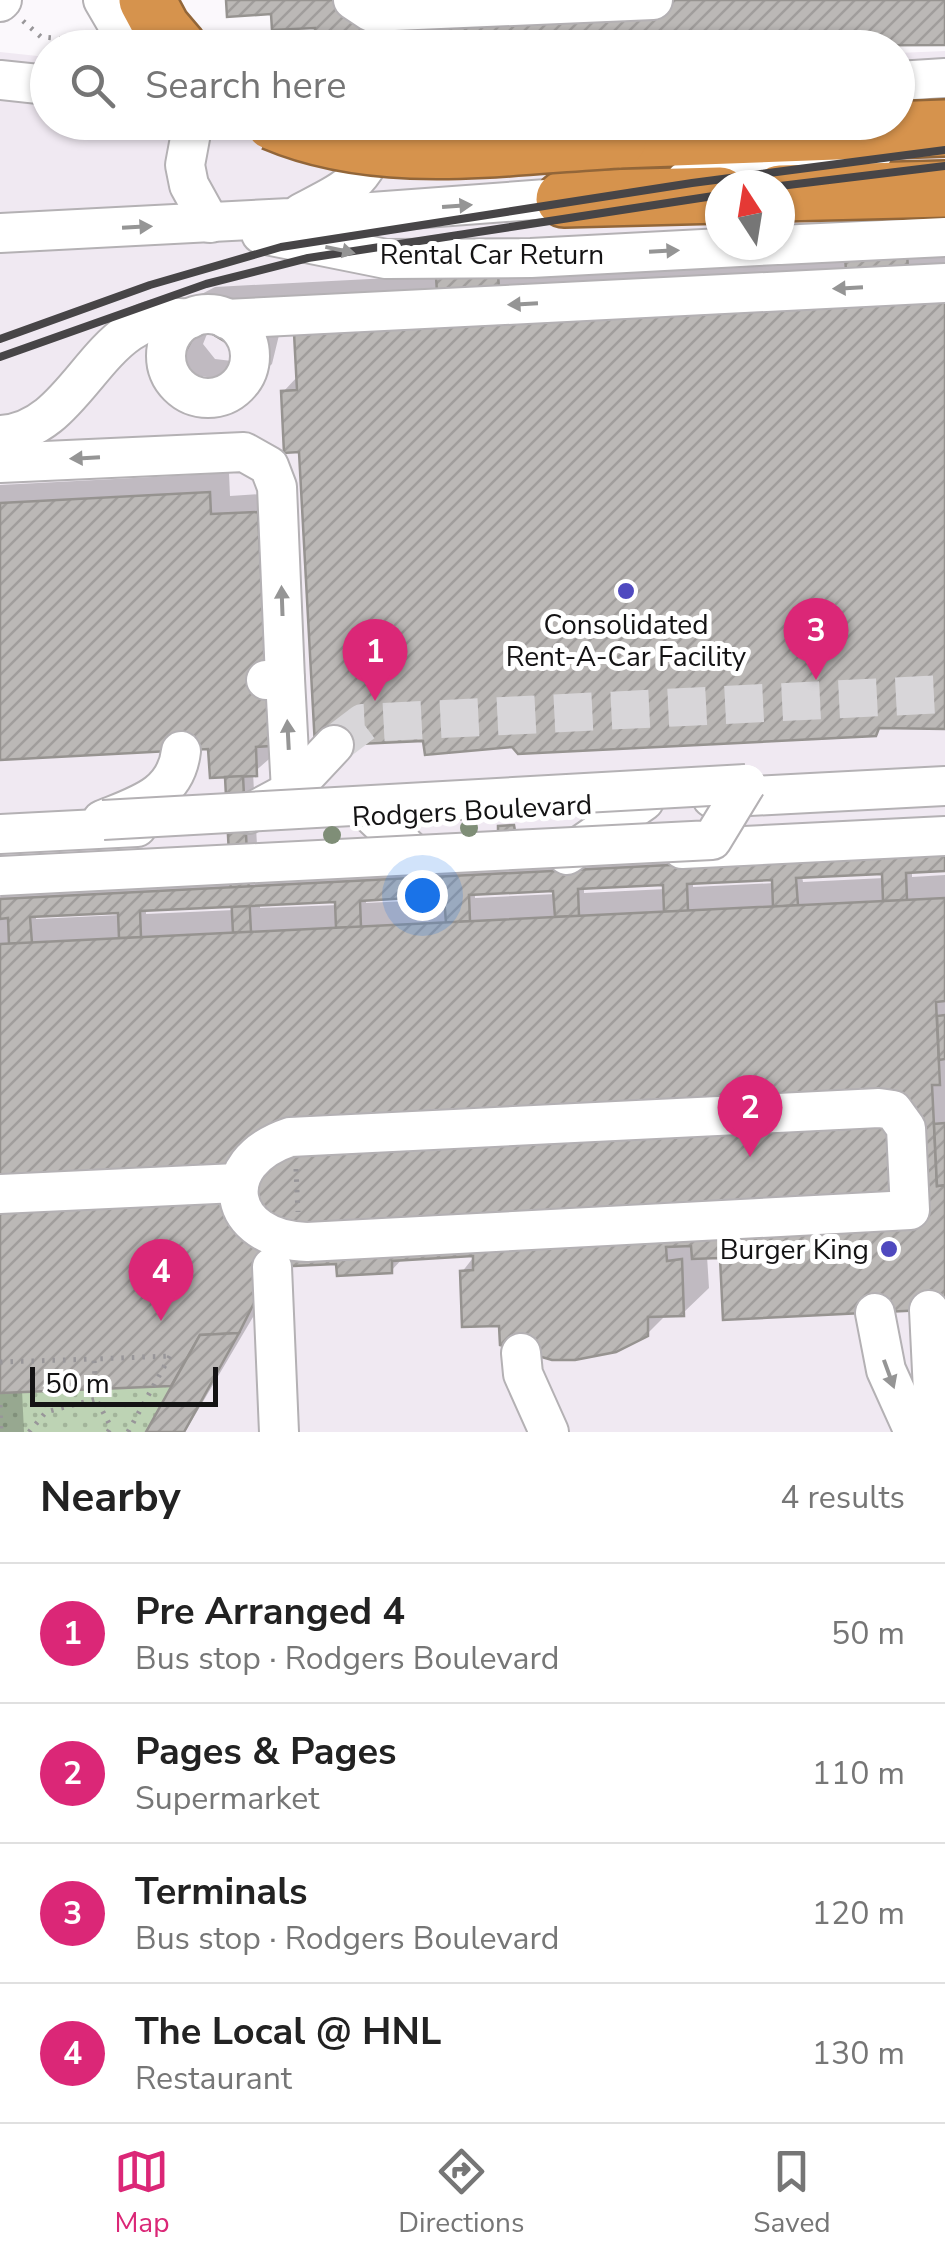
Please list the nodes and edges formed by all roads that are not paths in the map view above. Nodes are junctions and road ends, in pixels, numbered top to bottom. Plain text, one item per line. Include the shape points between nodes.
1 (103, 0) edge
2 (147, 0) edge
3 (353, 0) edge
4 (653, 0) edge
5 (120, 30) edge
6 (168, 30) edge
7 (945, 78) edge
8 (915, 79) edge
9 (0, 80) edge
10 (30, 83) edge
11 (945, 128) edge
12 (915, 129) edge
13 (190, 140) edge
14 (326, 140) edge
15 (377, 140) edge
16 (618, 140) edge
17 (945, 142) edge
18 (945, 189) edge
19 (795, 193) edge
20 (705, 195) edge
21 (564, 199) junction
22 (290, 218) junction
23 (210, 223) junction
24 (0, 233) edge
25 (945, 237) edge
26 (795, 244) edge
27 (705, 249) edge
28 (945, 283) edge
29 (0, 435) edge
30 (0, 463) edge
31 (334, 745) tunnel mouth
32 (181, 751) dead end
33 (945, 774) edge
34 (746, 784) junction
35 (945, 786) edge
36 (291, 791) junction
37 (644, 801) junction
38 (372, 815) junction
39 (238, 818) junction
40 (103, 820) junction
41 (945, 827) edge
42 (4, 834) edge
43 (945, 836) edge
44 (712, 840) junction
45 (567, 855) junction
46 (317, 860) junction
47 (422, 862) junction
48 (0, 876) edge
49 (0, 884) edge
50 (238, 1184) junction
51 (0, 1194) edge
52 (928, 1209) edge
53 (272, 1266) dead end
54 (930, 1310) dead end
55 (875, 1313) dead end
56 (521, 1353) dead end
57 (279, 1432) edge
58 (549, 1432) edge
59 (914, 1432) edge
60 (935, 1432) edge

1 - 5 street
2 - 6 highway
3 - 4 street via 371,12
7 - 8 street
9 - 10 street
11 - 12 highway, bridge
13 - 23 street via 189,185
14 - 16 highway, bridge via 410,150
15 - 22 street via 360,178
17 - 21 street
18 - 19 highway
20 - 21 highway
22 -> 21 street
22 - 23 street
24 -> 23 street
23 -> 27 street, Rental Car Return via 386,259
25 - 26 street, Rental Car Return
28 -> 29 street via 173,316 135,324 44,419 26,432
36 -> 30 street via 276,680 277,487 269,466 244,452
31 - 36 street
32 - 40 street via 162,793
33 - 34 street
34 - 39 street, bridge
34 - 44 street, bridge
35 - 37 street, Rodgers Boulevard
36 - 39 street
37 - 38 street, Rodgers Boulevard
37 - 45 street
38 - 39 street, Rodgers Boulevard
38 - 47 street
39 - 40 street, bridge
39 - 42 street, Rodgers Boulevard
39 - 46 street via 293,838
40 - 42 street
41 - 44 street
43 - 45 street
44 - 46 street, bridge
45 - 47 street
46 - 48 street, bridge
47 - 49 street
50 - 51 street
50 - 52 street via 254,1225 293,1242
50 - 52 street via 260,1149 290,1137 880,1108 893,1110 906,1128
53 - 57 street
54 - 60 street
55 -> 59 street via 886,1370
56 - 58 street via 523,1374

